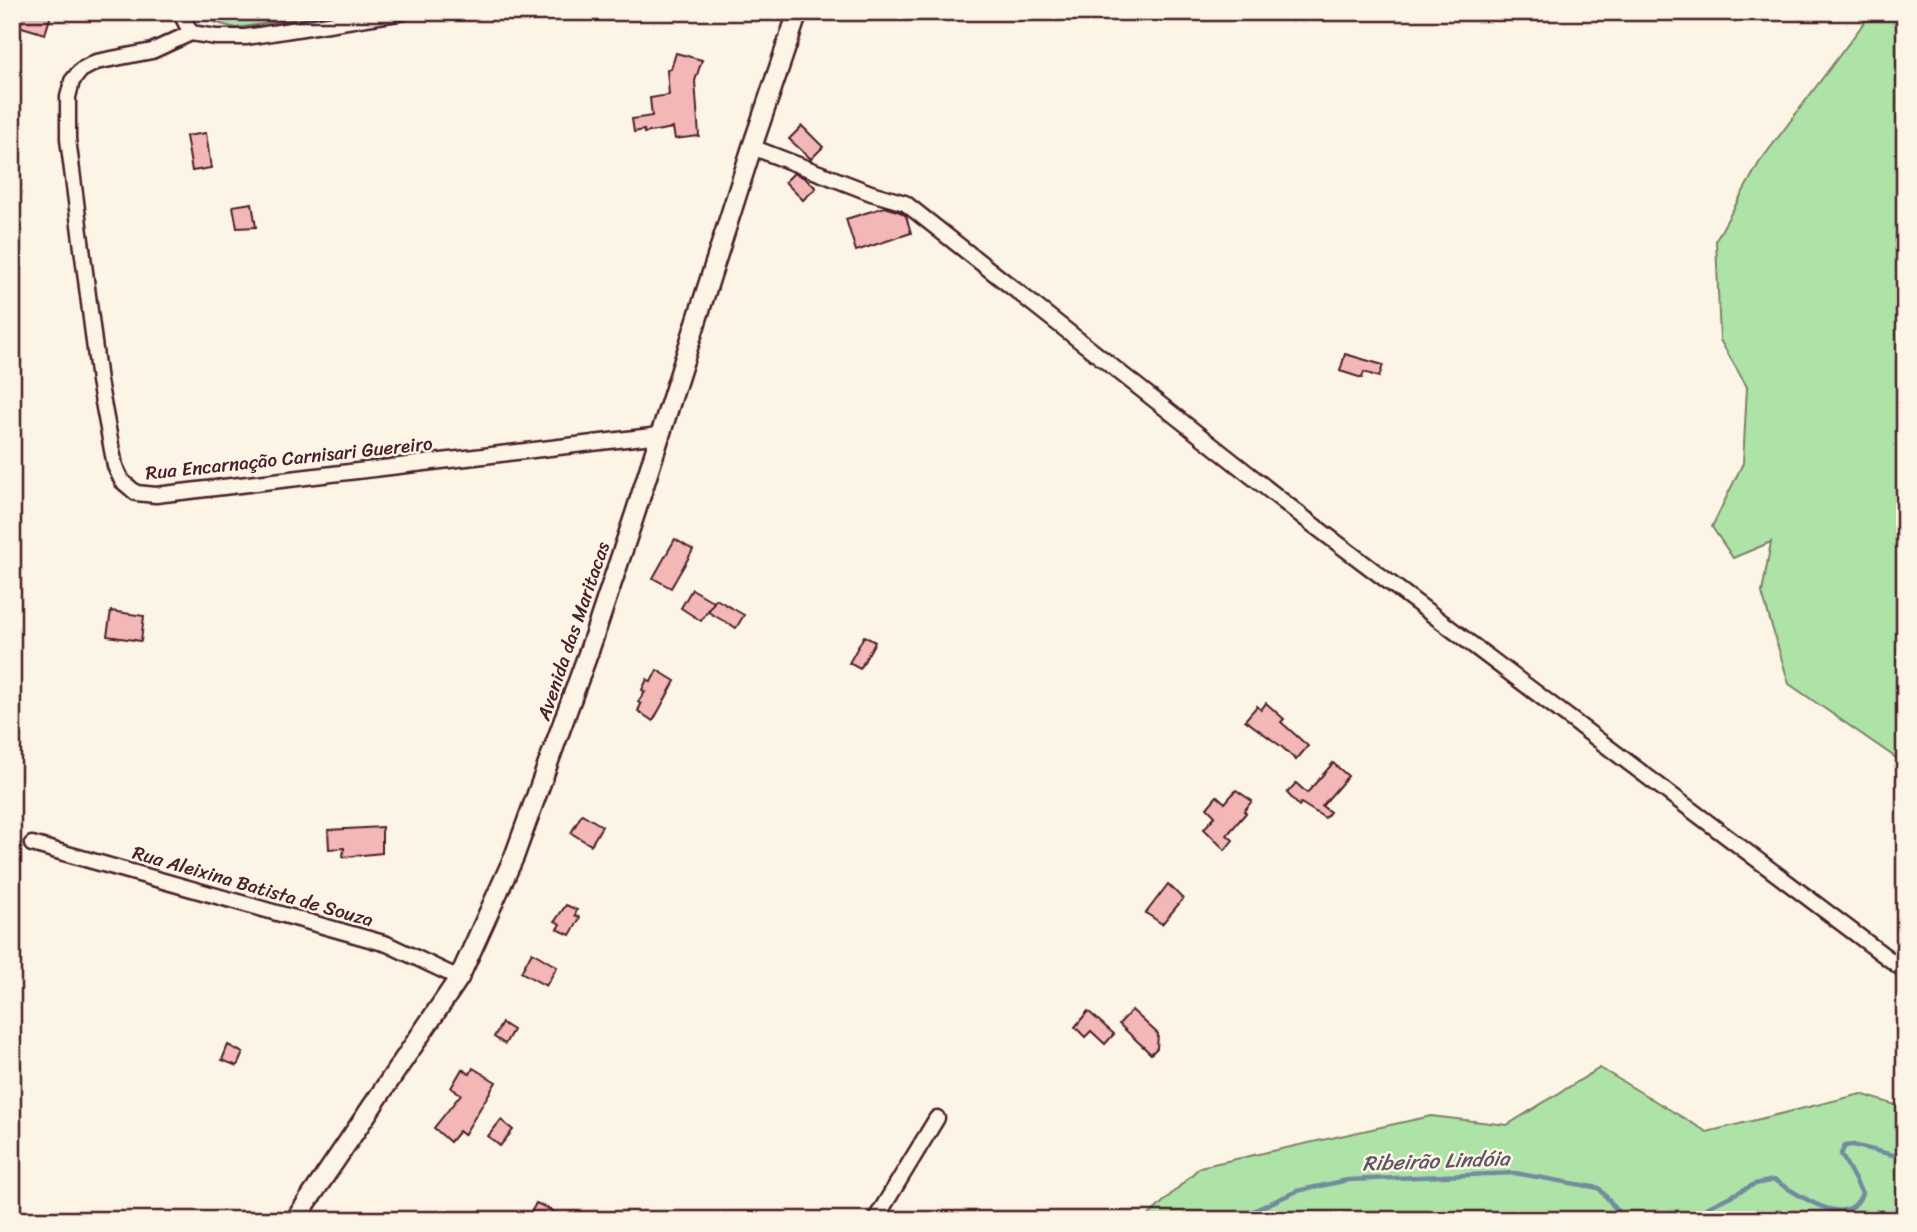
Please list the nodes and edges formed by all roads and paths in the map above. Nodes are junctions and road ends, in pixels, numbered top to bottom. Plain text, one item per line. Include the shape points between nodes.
1 (180, 12) edge
2 (404, 12) edge
3 (798, 12) edge
4 (191, 33) junction
5 (752, 148) junction
6 (660, 435) junction
7 (32, 844) dead end
8 (1905, 971) edge
9 (459, 978) junction
10 (937, 1118) dead end
11 (295, 1220) edge
12 (875, 1220) edge

1 - 4 street
2 - 4 street via 246,37
3 - 5 street, Avenida das Maritacas
4 - 6 street, Rua Encarnação Carnisari Guereiro via 152,51 96,62 72,81 68,97 68,139 99,381 115,466 135,493 156,495
5 - 6 street, Avenida das Maritacas
5 - 8 street via 905,203 1311,524
6 - 9 street, Avenida das Maritacas via 589,651 514,857
7 - 9 street, Rua Aleixina Batista de Souza via 387,944
9 - 11 street, Avenida das Maritacas
10 - 12 street

